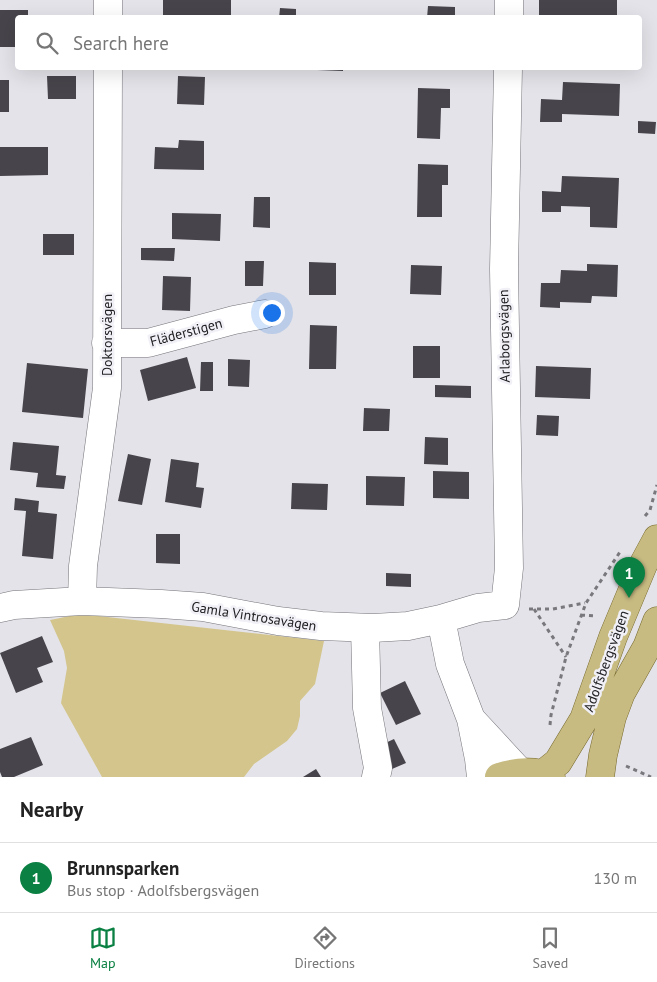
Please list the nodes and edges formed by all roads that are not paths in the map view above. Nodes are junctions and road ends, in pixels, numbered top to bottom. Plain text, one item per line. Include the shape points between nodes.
1 (108, 0) edge
2 (509, 0) edge
3 (108, 15) edge
4 (509, 15) edge
5 (108, 70) edge
6 (508, 70) edge
7 (265, 314) dead end
8 (106, 343) junction
9 (657, 540) edge
10 (82, 601) junction
11 (505, 605) joint
12 (0, 608) edge
13 (441, 619) junction
14 (657, 621) edge
15 (365, 628) junction
16 (470, 719) junction
17 (528, 775) edge
18 (376, 777) edge
19 (481, 777) edge
20 (600, 777) edge

1 - 3 street
2 - 4 street
5 - 8 street, Doktorsvägen
6 - 11 street, Arlaborgsvägen via 504,269 509,568
7 - 8 street, Fläderstigen via 148,343
8 - 10 street, Doktorsvägen via 106,398 83,566
9 - 17 main road, Adolfsbergsvägen via 612,637 584,719 558,762
10 - 12 street, Gamla Vintrosavägen
10 - 15 street, Gamla Vintrosavägen via 203,606 278,621
11 - 13 street, Gamla Vintrosavägen via 478,608
13 - 15 street, Gamla Vintrosavägen via 408,626
13 - 16 street via 450,664
14 - 20 main road, Adolfsbergsvägen via 612,717
15 - 18 street via 367,708 378,768
16 - 17 street
16 - 19 street

